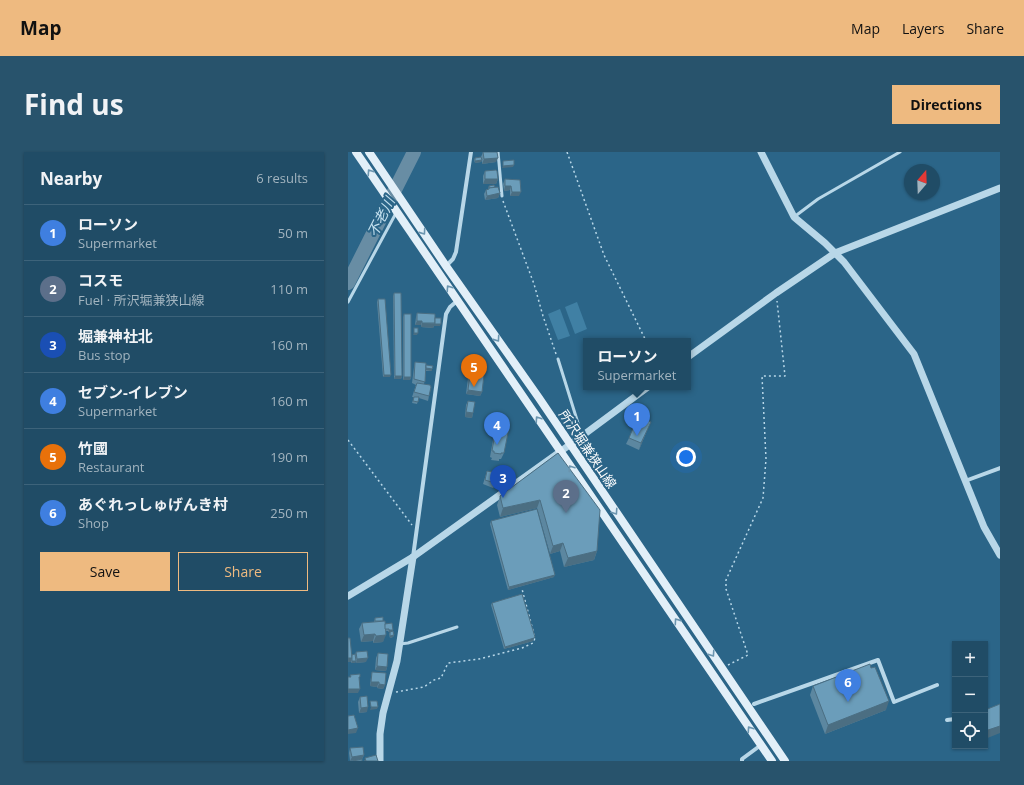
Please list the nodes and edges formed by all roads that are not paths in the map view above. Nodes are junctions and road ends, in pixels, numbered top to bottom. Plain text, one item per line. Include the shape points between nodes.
1 (356, 152) edge
2 (369, 152) edge
3 (471, 152) edge
4 (498, 152) edge
5 (760, 152) edge
6 (900, 152) edge
7 (1000, 188) edge
8 (502, 196) road end
9 (397, 211) junction
10 (794, 217) junction
11 (835, 253) junction
12 (446, 266) junction
13 (458, 301) junction
14 (348, 302) edge
15 (691, 355) edge
16 (558, 360) road end
17 (644, 390) edge
18 (582, 436) junction
19 (570, 445) junction
20 (560, 451) junction
21 (1000, 468) edge
22 (965, 481) junction
23 (1000, 555) edge
24 (413, 557) junction
25 (348, 596) edge
26 (457, 626) dead end
27 (400, 644) junction
28 (937, 685) dead end
29 (754, 704) dead end
30 (952, 719) edge
31 (947, 720) dead end
32 (761, 745) junction
33 (380, 761) edge
34 (742, 761) edge
35 (772, 761) edge
36 (785, 761) edge

9 -> 1 main road, 所沢堀兼狭山線
2 -> 12 main road, 所沢堀兼狭山線
3 - 12 street via 456,252 454,259
4 - 8 lane
5 - 10 street
6 - 10 lane via 818,199
7 - 11 street
13 -> 9 main road, 所沢堀兼狭山線
9 - 14 lane
10 - 11 street
11 - 15 street
11 - 22 street via 914,354
12 -> 19 main road, 所沢堀兼狭山線
20 -> 13 main road, 所沢堀兼狭山線
13 - 24 street via 446,314
16 - 18 lane
17 - 18 street
18 - 19 street
19 - 20 street
19 -> 36 main road, 所沢堀兼狭山線
20 - 24 street
32 -> 20 main road, 所沢堀兼狭山線
21 - 22 street
22 - 23 street via 984,527
24 - 25 street
24 - 27 street
26 - 27 lane
27 - 33 street via 383,713
28 - 29 street via 894,702 878,660
30 - 31 street
32 - 34 street
32 - 35 main road, 所沢堀兼狭山線

